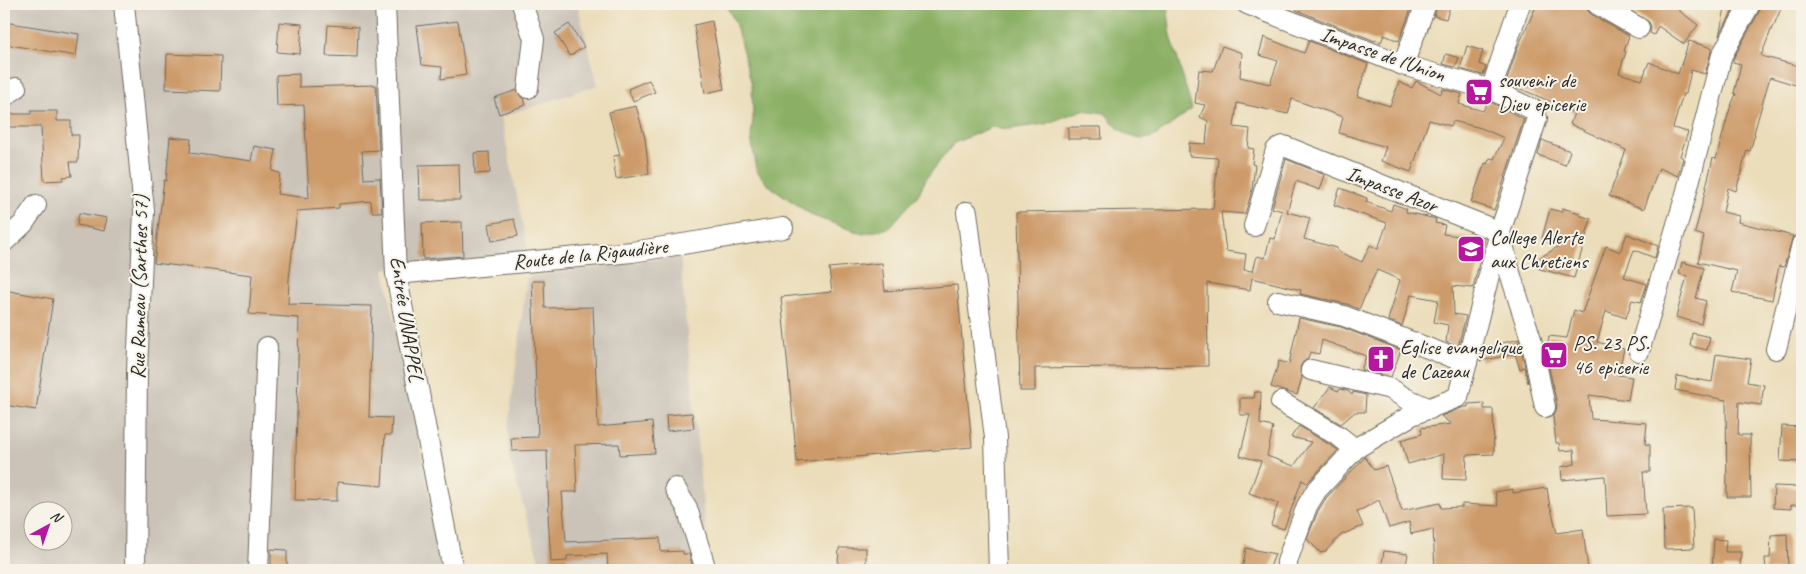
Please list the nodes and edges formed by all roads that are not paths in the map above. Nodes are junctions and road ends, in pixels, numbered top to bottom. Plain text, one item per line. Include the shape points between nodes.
1 (124, 4) edge
2 (385, 4) edge
3 (522, 4) edge
4 (1247, 4) edge
5 (1426, 4) edge
6 (1520, 4) edge
7 (1597, 4) edge
8 (1750, 4) edge
9 (1639, 28) dead end
10 (1403, 65) junction
11 (528, 88) dead end
12 (1492, 90) junction
13 (36, 205) dead end
14 (967, 212) dead end
15 (1254, 226) dead end
16 (783, 228) dead end
17 (1500, 232) junction
18 (4, 242) edge
19 (1802, 244) edge
20 (396, 274) junction
21 (1278, 301) dead end
22 (267, 346) dead end
23 (1776, 349) dead end
24 (1639, 351) dead end
25 (1467, 363) junction
26 (1311, 370) dead end
27 (1281, 402) dead end
28 (1545, 407) dead end
29 (1430, 409) junction
30 (1355, 449) junction
31 (675, 488) dead end
32 (135, 570) edge
33 (258, 570) edge
34 (453, 570) edge
35 (706, 570) edge
36 (999, 570) edge
37 (1288, 570) edge

1 - 32 street, Rue Rameau (Sarthes 57) via 144,212 137,372
2 - 20 street, Entrée UNAPPEL
3 - 11 street via 534,39
4 - 10 street, Impasse de l'Union
5 - 10 street
6 - 12 street
7 - 9 street
8 - 24 street via 1722,55 1690,179
10 - 12 street, Impasse de l'Union
12 - 17 street, Impasse de l'Union via 1534,110 1537,118
13 - 18 street via 23,224
14 - 36 street via 995,438
15 - 17 street, Impasse Azor via 1276,150 1284,146
16 - 20 street, Route de la Rigaudière via 632,252
17 - 25 street, Impasse de l'Union
17 - 28 street via 1531,339
19 - 23 street
20 - 34 street, Entrée UNAPPEL
21 - 25 street via 1344,316
22 - 33 street
25 - 29 street, Impasse de l'Union via 1458,397
26 - 29 street via 1391,390
27 - 30 street
29 - 30 street via 1412,415
30 - 37 street via 1316,491 1307,506 1292,547
31 - 35 street via 687,508

